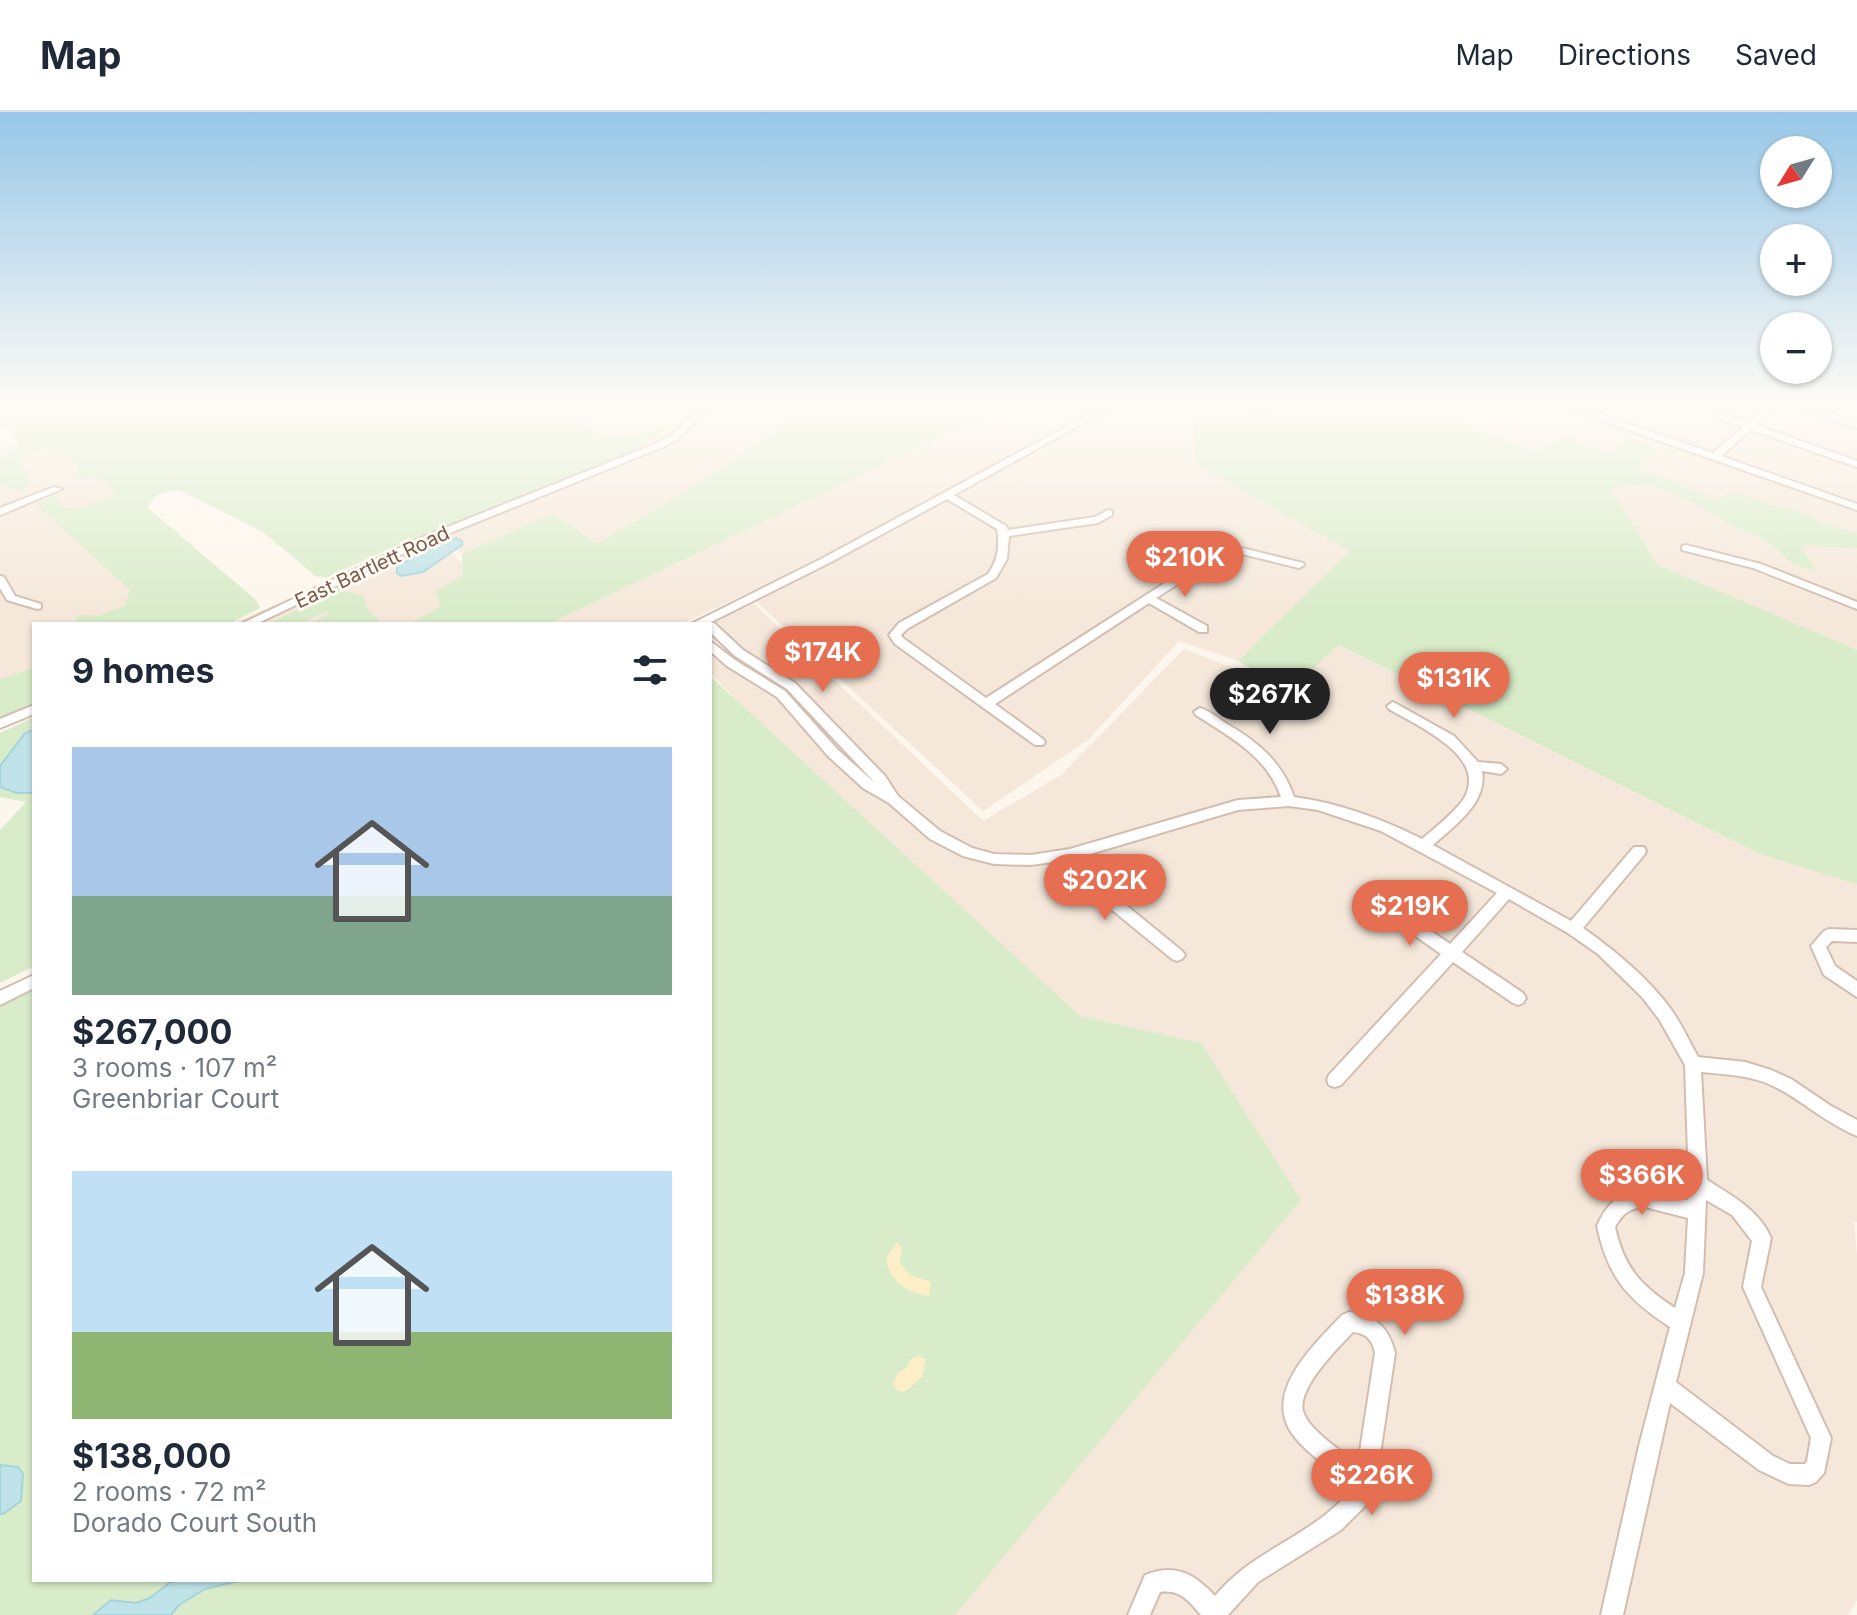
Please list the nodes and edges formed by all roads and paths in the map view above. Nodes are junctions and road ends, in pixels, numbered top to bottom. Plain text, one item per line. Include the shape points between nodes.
1 (588, 474) edge
2 (985, 474) edge
3 (1766, 474) edge
4 (57, 489) dead end
5 (947, 495) junction
6 (1857, 507) edge
7 (0, 512) edge
8 (1108, 513) dead end
9 (1004, 534) junction
10 (1686, 548) dead end
11 (1299, 565) dead end
12 (0, 579) edge
13 (1149, 599) junction
14 (37, 606) dead end
15 (1857, 606) edge
16 (251, 622) edge
17 (707, 622) edge
18 (1203, 629) dead end
19 (718, 647) edge
20 (986, 704) junction
21 (1393, 706) dead end
22 (32, 710) edge
23 (1200, 712) dead end
24 (0, 724) edge
25 (1039, 742) dead end
26 (1285, 753) dead end
27 (1269, 759) junction
28 (1474, 766) junction
29 (1501, 769) dead end
30 (1289, 801) junction
31 (1424, 845) junction
32 (1639, 851) dead end
33 (1070, 854) junction
34 (1507, 892) junction
35 (1392, 912) dead end
36 (1573, 929) junction
37 (1857, 936) edge
38 (1450, 952) junction
39 (1177, 955) dead end
40 (32, 982) edge
41 (1857, 990) edge
42 (0, 998) edge
43 (1518, 998) dead end
44 (1693, 1064) junction
45 (1335, 1080) dead end
46 (1857, 1128) edge
47 (1698, 1185) junction
48 (1696, 1212) junction
49 (1681, 1323) junction
50 (1666, 1387) junction
51 (1366, 1482) junction
52 (1139, 1615) edge
53 (1214, 1615) edge
54 (1612, 1615) edge

1 - 16 street, East Bartlett Road via 424,540
2 - 5 street
3 - 6 street
4 - 7 street
5 - 9 street
5 - 17 street
8 - 9 street via 1098,520
9 - 20 street via 1003,556 992,576 895,635
10 - 15 street via 1757,566
11 - 13 street via 1242,551 1224,552
12 - 14 street via 11,598
13 - 18 street
13 - 20 street
19 - 33 street via 781,694 935,835 983,857 1013,861
20 - 25 street
21 - 28 street via 1450,739
22 - 24 street
23 - 27 street
26 - 27 street
27 - 30 street via 1283,779
28 - 29 street
28 - 31 street via 1477,788 1466,806
30 - 31 street via 1349,813
30 - 33 street via 1238,805
31 - 34 street
32 - 36 street
33 - 39 street via 1094,887
34 - 36 street
34 - 38 street
35 - 38 street
36 - 44 street via 1647,992
37 - 41 street via 1829,935 1818,946 1829,970
38 - 43 street
38 - 45 street
40 - 42 street
44 - 46 street via 1756,1071
44 - 47 street
47 - 48 street
47 - 50 street via 1738,1209 1762,1238 1752,1287 1821,1438 1817,1466 1809,1475 1777,1470
48 - 49 street via 1694,1273
48 - 49 street via 1637,1196 1609,1216 1606,1226 1616,1265 1643,1299
49 - 50 street
50 - 54 street
51 - 51 street via 1385,1353 1371,1326 1349,1322 1296,1386 1291,1406 1311,1439
51 - 53 street via 1361,1496 1334,1522 1255,1571
52 - 53 street via 1153,1583 1172,1579 1197,1593

